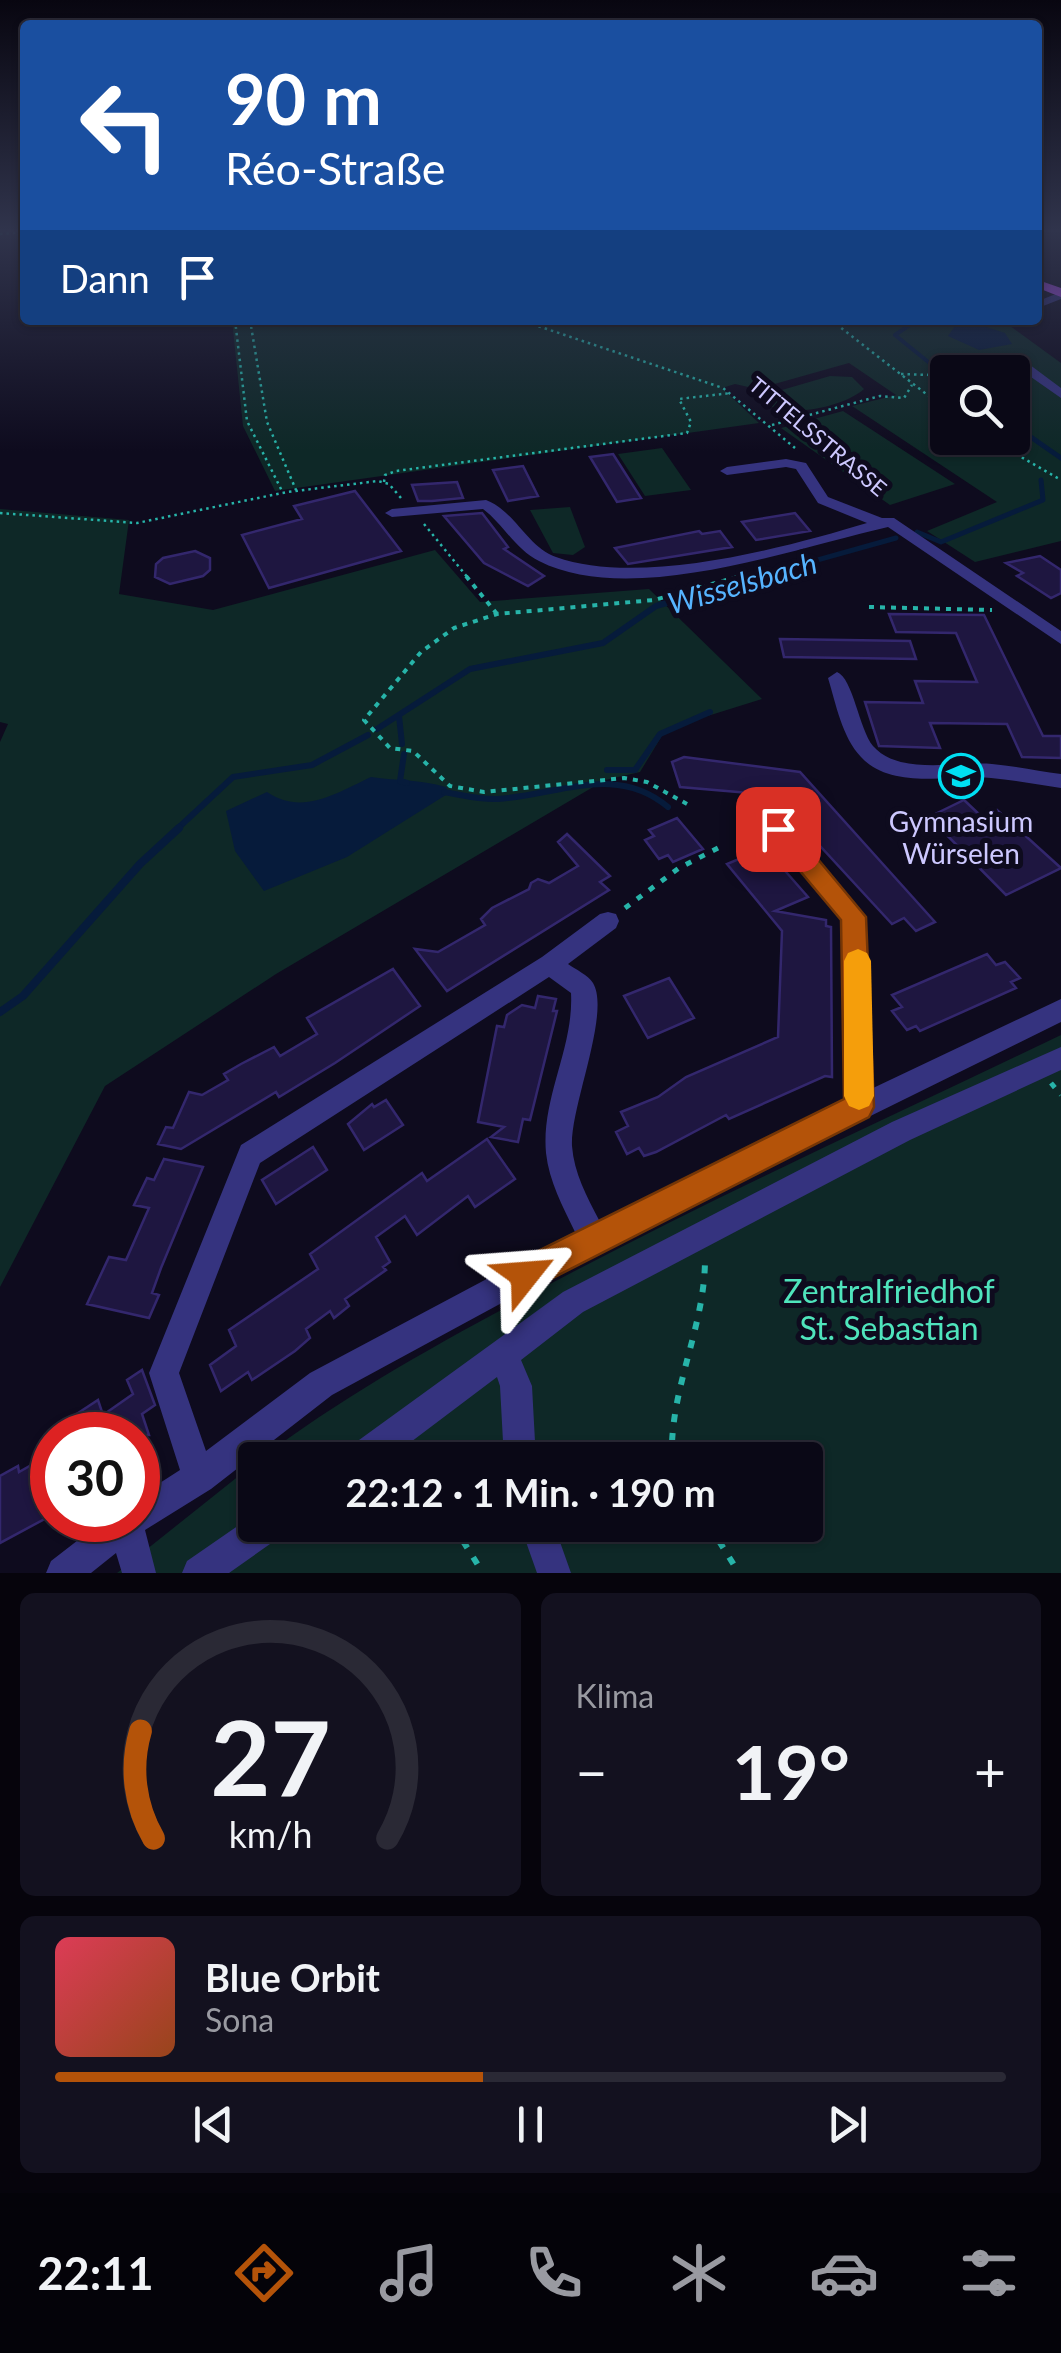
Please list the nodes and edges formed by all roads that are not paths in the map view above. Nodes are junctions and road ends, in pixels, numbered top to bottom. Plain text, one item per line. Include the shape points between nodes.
1 (1030, 371) edge
2 (1061, 394) edge
3 (727, 471) dead end
4 (392, 513) dead end
5 (886, 522) junction
6 (1061, 639) edge
7 (837, 678) dead end
8 (1061, 781) edge
9 (778, 829) dead end
10 (608, 921) road end
11 (550, 964) junction
12 (1061, 1010) edge
13 (1061, 1058) edge
14 (859, 1107) junction
15 (594, 1238) junction
16 (504, 1358) junction
17 (385, 1442) edge
18 (519, 1442) edge
19 (199, 1477) junction
20 (160, 1502) edge
21 (103, 1542) edge
22 (135, 1542) edge
23 (244, 1542) edge
24 (543, 1542) edge
25 (63, 1573) edge
26 (139, 1573) edge
27 (199, 1573) edge
28 (554, 1573) edge

1 - 2 street
3 - 5 street, TITTELSSTRASSE via 786,462 801,466 823,500
4 - 5 street via 486,504 536,554 578,570 630,573 815,544
5 - 6 street, TITTELSSTRASSE
7 - 8 street via 853,736 880,762 919,772 980,770
9 - 14 street via 854,917
10 - 11 street
11 - 15 street via 583,988 586,1011 558,1136 563,1177
11 - 19 street via 250,1154 164,1373
12 - 14 street
13 - 16 street via 573,1302
14 - 15 street
15 - 19 street via 321,1384
16 - 17 street
16 - 18 street via 516,1386
19 - 20 street
21 - 25 street
22 - 26 street
23 - 27 street
24 - 28 street

